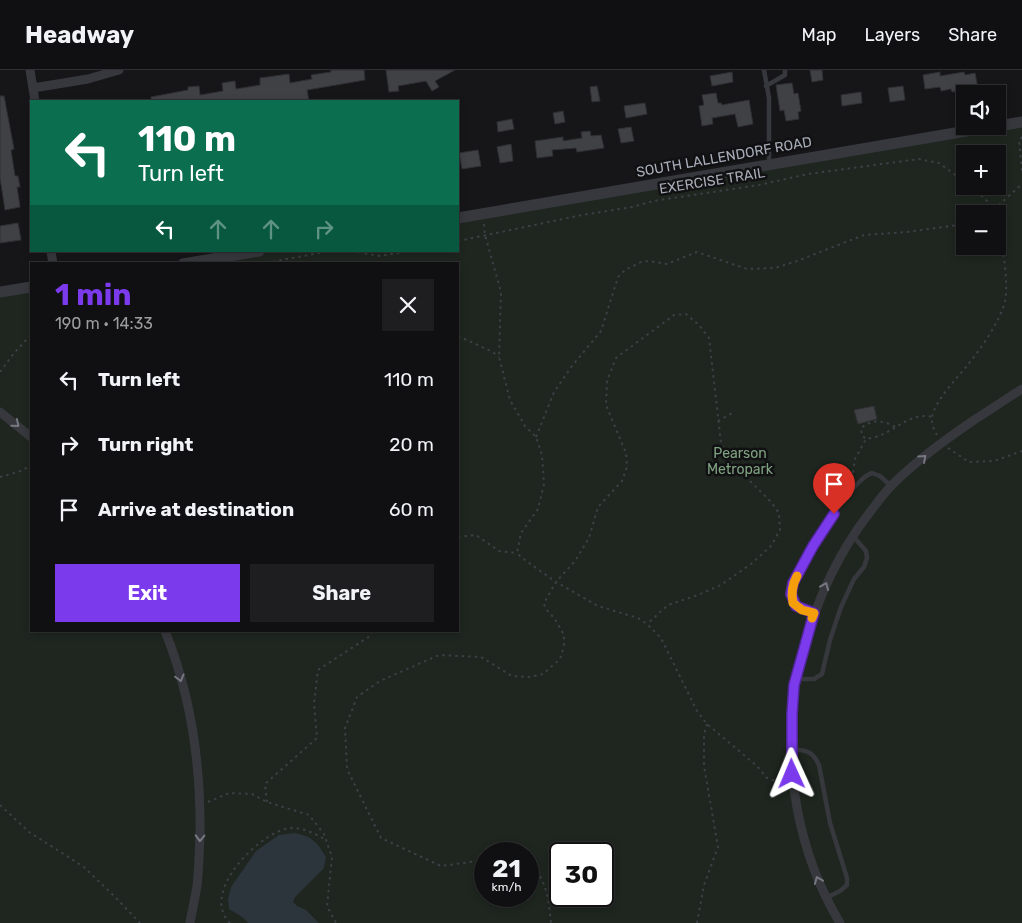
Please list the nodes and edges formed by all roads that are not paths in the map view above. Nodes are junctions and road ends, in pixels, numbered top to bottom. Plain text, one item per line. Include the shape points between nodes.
1 (30, 70) edge
2 (119, 70) edge
3 (764, 70) edge
4 (785, 70) edge
5 (766, 86) junction
6 (33, 88) junction
7 (35, 100) edge
8 (1022, 122) edge
9 (1006, 125) edge
10 (956, 133) edge
11 (769, 165) junction
12 (459, 218) edge
13 (253, 252) edge
14 (196, 262) edge
15 (30, 287) edge
16 (0, 292) edge
17 (1022, 389) edge
18 (0, 412) edge
19 (30, 437) edge
20 (891, 486) junction
21 (852, 536) junction
22 (814, 613) junction
23 (165, 632) edge
24 (796, 678) junction
25 (792, 749) junction
26 (826, 898) junction
27 (190, 923) edge
28 (840, 923) edge

1 - 6 street
2 - 6 street
3 - 5 lane
4 - 5 lane via 786,75
5 - 11 lane via 769,98
6 - 7 street
8 - 9 street, SOUTH LALLENDORF ROAD
10 - 11 street, SOUTH LALLENDORF ROAD
11 - 12 street, SOUTH LALLENDORF ROAD
13 - 14 street
15 - 16 street
20 -> 17 street via 942,442
18 -> 19 street
20 - 21 street
20 - 22 lane via 872,473 860,480 844,498 813,546 793,583 791,594 793,603
22 -> 21 street via 832,570
21 - 24 lane via 868,558 841,606 822,674 814,680
22 - 24 street
23 -> 27 street via 190,718 200,808 197,885
24 - 25 street
26 -> 25 street via 804,841 794,784
25 - 26 lane via 812,753 819,765 830,824 847,878 847,885
26 - 28 street

